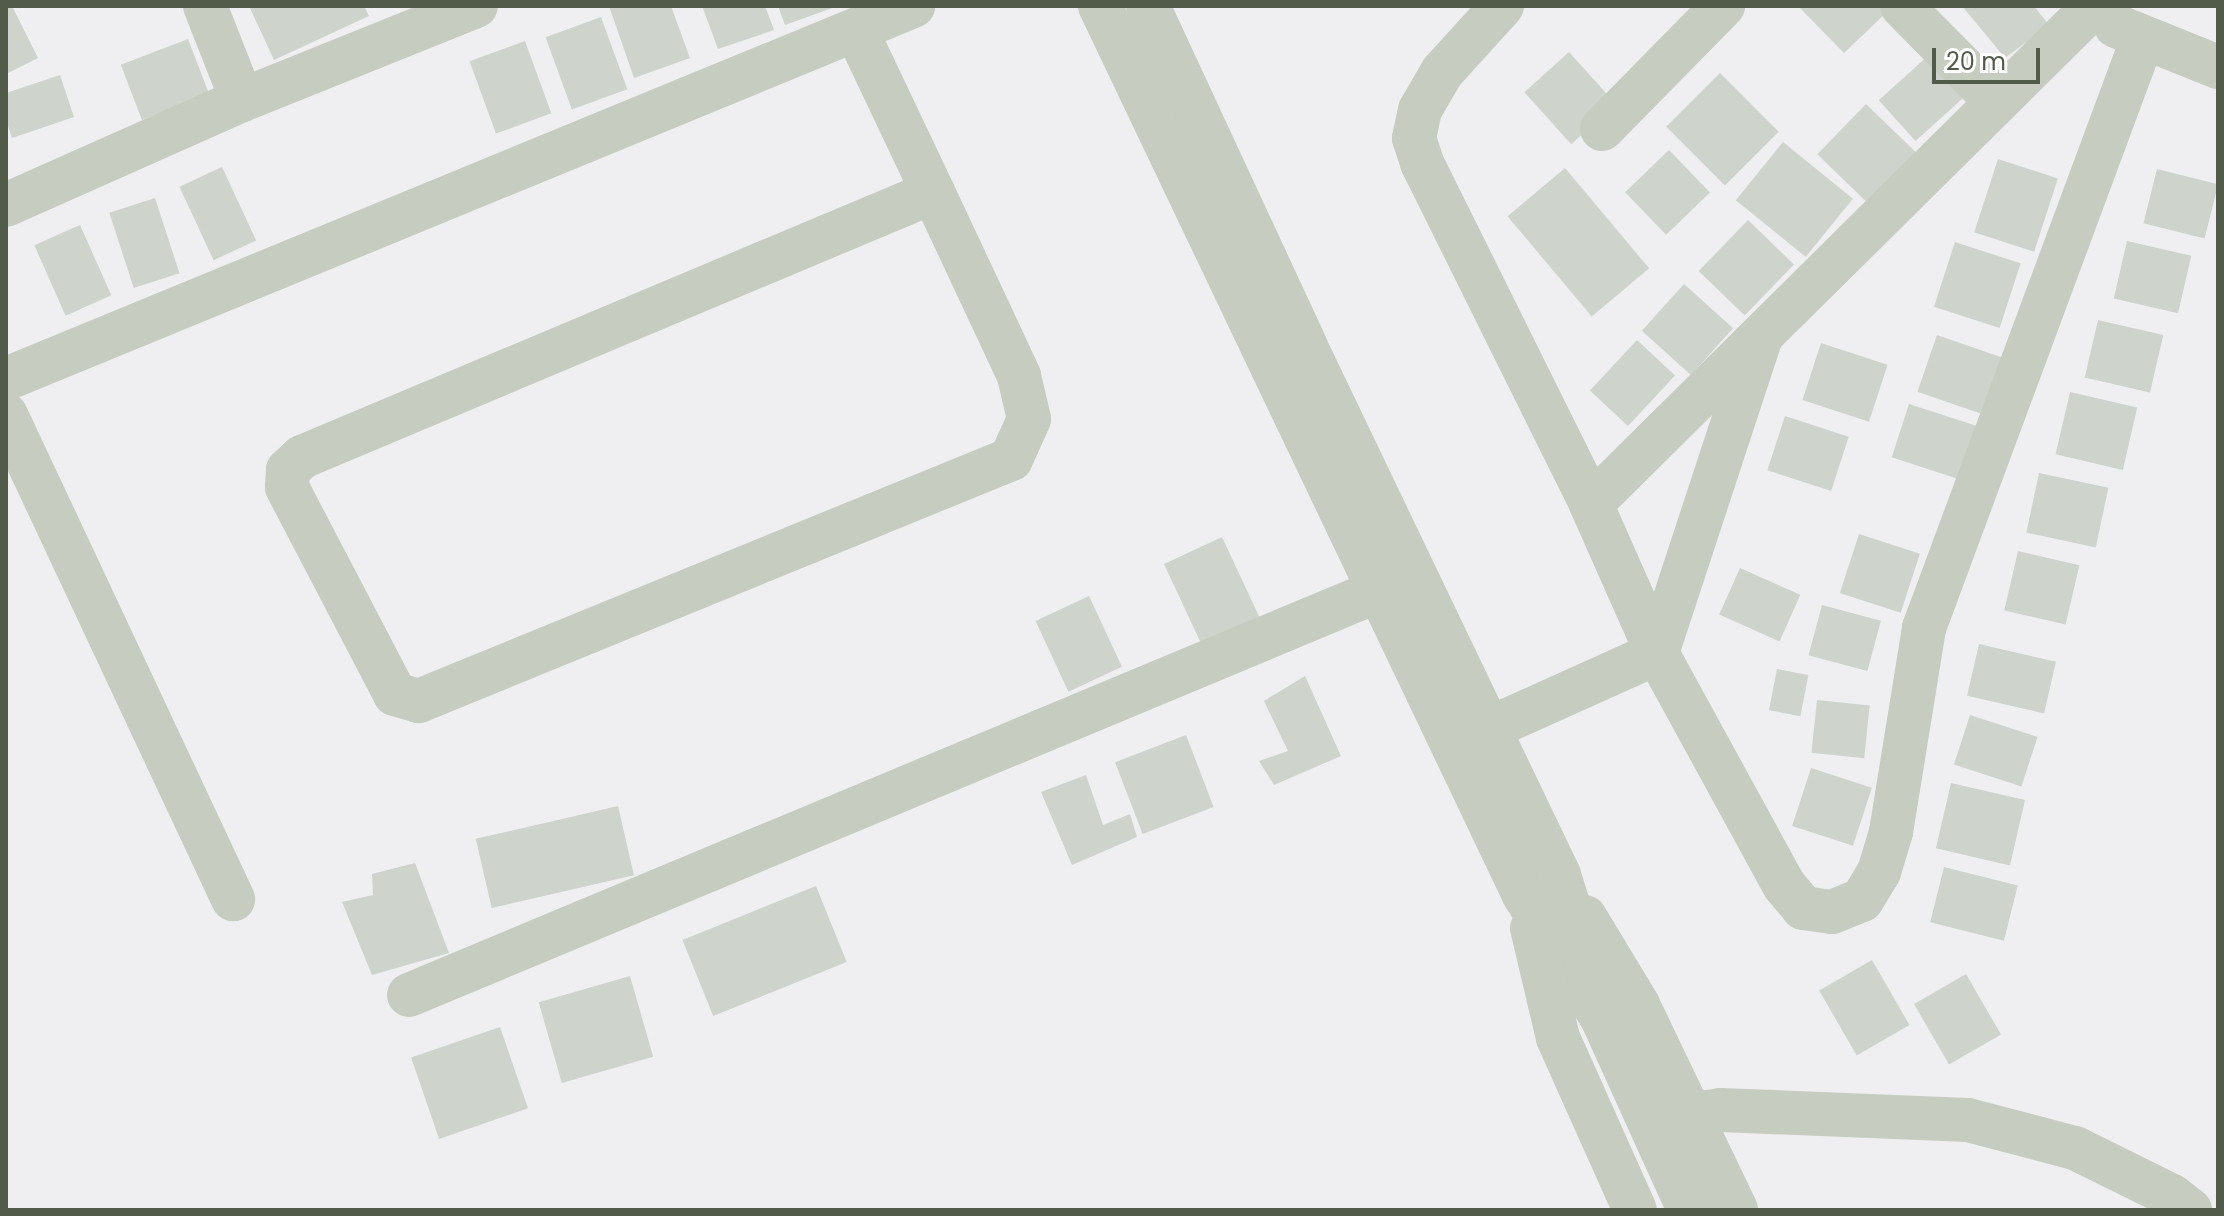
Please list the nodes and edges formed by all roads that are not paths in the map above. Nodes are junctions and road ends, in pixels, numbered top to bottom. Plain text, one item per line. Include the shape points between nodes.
1 (205, 6) edge
2 (476, 6) edge
3 (913, 6) edge
4 (1100, 6) edge
5 (1148, 6) edge
6 (1502, 6) edge
7 (1723, 6) edge
8 (1902, 6) edge
9 (2090, 9) edge
10 (856, 30) junction
11 (2143, 38) junction
12 (2218, 67) edge
13 (242, 100) junction
14 (1996, 101) junction
15 (1602, 129) dead end
16 (933, 192) junction
17 (6, 205) edge
18 (1762, 334) junction
19 (6, 379) edge
20 (6, 415) edge
21 (1591, 504) junction
22 (1380, 590) junction
23 (1657, 653) junction
24 (1488, 729) junction
25 (1542, 885) junction
26 (233, 899) dead end
27 (409, 995) dead end
28 (1707, 1112) junction
29 (1635, 1210) edge
30 (1689, 1210) edge
31 (1736, 1210) edge
32 (1768, 1210) edge
33 (2190, 1210) edge

1 - 13 street
2 - 13 street
3 - 10 street
4 - 22 street
5 - 24 street
6 - 21 street via 1442,72 1420,110 1414,138
7 - 15 street
8 - 14 street
9 - 11 street
9 - 14 street
10 - 16 street
10 - 19 street
11 - 12 street
11 - 23 street via 1924,628 1891,832 1879,872 1862,900 1832,912 1803,908 1784,885
13 - 17 street
14 - 18 street
16 - 16 street via 1019,376 1029,419 1011,459 419,701 395,694 287,487 288,470 302,457
18 - 21 street
18 - 23 street
20 - 26 street
21 - 23 street
22 - 25 street
22 - 27 street
23 - 24 street
24 - 25 street
25 - 28 street via 1638,1005
25 - 29 street via 1558,1038
25 - 30 street
28 - 31 street
28 - 32 street
28 - 33 street via 1968,1120 2075,1148

